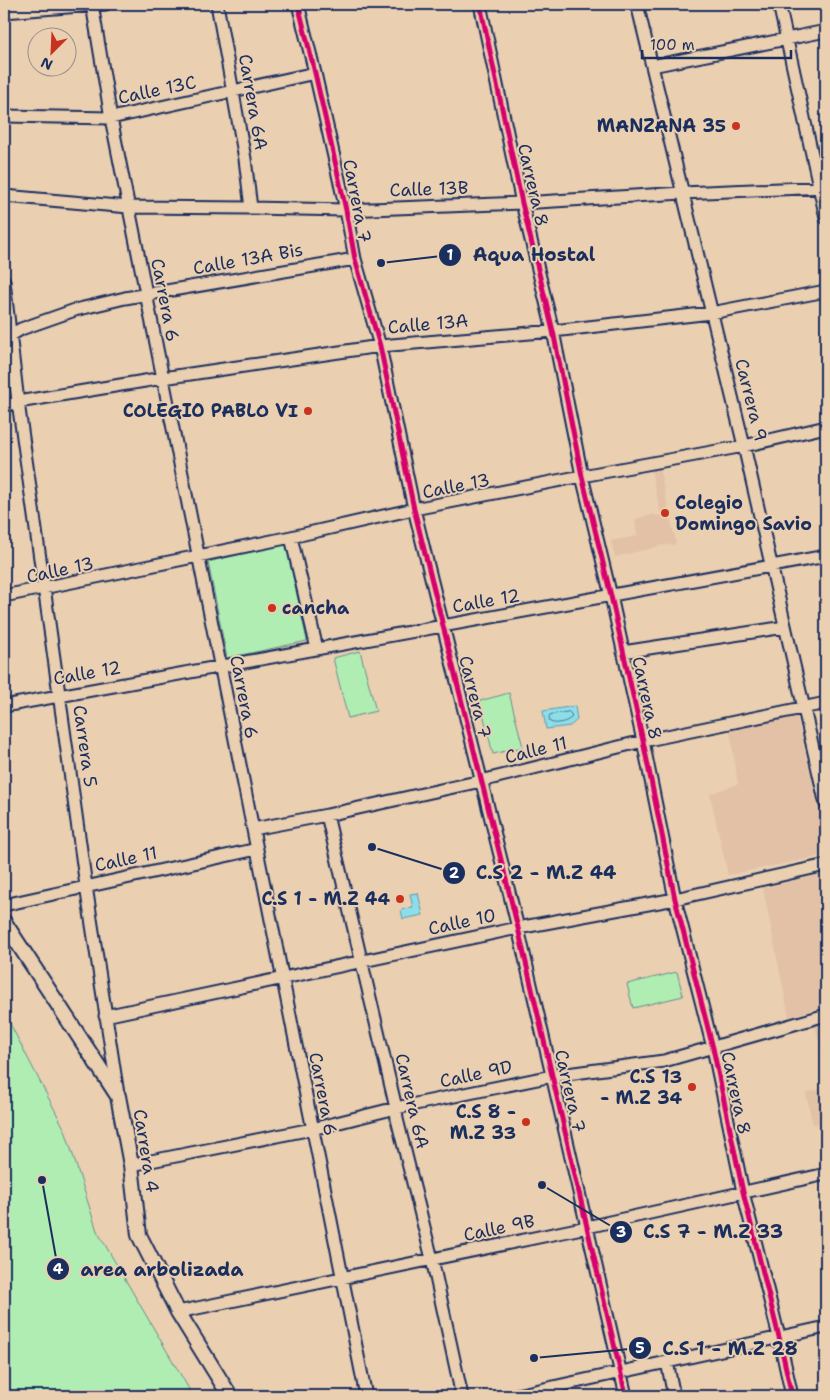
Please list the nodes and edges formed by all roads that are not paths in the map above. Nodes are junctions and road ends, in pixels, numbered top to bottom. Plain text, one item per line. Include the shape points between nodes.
1 (92, 4) edge
2 (106, 4) edge
3 (217, 4) edge
4 (298, 4) edge
5 (480, 4) edge
6 (637, 4) edge
7 (778, 4) edge
8 (4, 12) edge
9 (826, 31) edge
10 (786, 38) junction
11 (652, 66) junction
12 (315, 73) junction
13 (233, 92) junction
14 (4, 116) edge
15 (112, 118) junction
16 (823, 187) edge
17 (682, 193) junction
18 (4, 196) edge
19 (522, 203) junction
20 (129, 208) junction
21 (252, 208) junction
22 (346, 210) junction
23 (826, 218) edge
24 (354, 259) junction
25 (4, 281) edge
26 (826, 292) edge
27 (146, 294) junction
28 (711, 313) junction
29 (553, 331) junction
30 (7, 336) edge
31 (380, 346) junction
32 (163, 378) junction
33 (18, 402) junction
34 (4, 406) edge
35 (826, 427) edge
36 (744, 446) junction
37 (582, 476) junction
38 (414, 509) junction
39 (291, 537) junction
40 (198, 556) junction
41 (826, 556) edge
42 (771, 566) junction
43 (45, 588) junction
44 (4, 596) edge
45 (611, 596) junction
46 (444, 626) junction
47 (785, 627) junction
48 (317, 649) junction
49 (623, 652) junction
50 (221, 667) junction
51 (60, 696) junction
52 (826, 703) edge
53 (4, 706) edge
54 (804, 707) junction
55 (643, 741) junction
56 (481, 781) junction
57 (826, 806) edge
58 (327, 815) junction
59 (253, 828) junction
60 (257, 848) junction
61 (826, 865) edge
62 (86, 886) junction
63 (675, 899) junction
64 (4, 905) edge
65 (4, 922) edge
66 (518, 928) junction
67 (361, 962) junction
68 (283, 979) junction
69 (826, 1015) edge
70 (105, 1016) junction
71 (713, 1048) junction
72 (552, 1076) junction
73 (118, 1096) junction
74 (396, 1108) junction
75 (312, 1128) junction
76 (131, 1165) junction
77 (826, 1174) edge
78 (743, 1192) junction
79 (588, 1227) junction
80 (432, 1259) junction
81 (342, 1278) junction
82 (178, 1312) junction
83 (826, 1327) edge
84 (779, 1337) junction
85 (667, 1362) junction
86 (621, 1372) junction
87 (530, 1394) edge
88 (230, 1396) edge
89 (366, 1396) edge
90 (462, 1396) edge
91 (512, 1396) edge
92 (626, 1396) edge
93 (674, 1396) edge
94 (792, 1396) edge

1 - 2 street
1 - 8 street
1 - 15 street, Carrera 6
3 - 13 street, Carrera 6A
4 - 12 street, Carrera 7
5 - 19 street, Carrera 8
6 - 11 street, Carrera 9
7 - 10 street
9 - 10 street
10 - 11 street
10 - 16 street
11 - 17 street, Carrera 9
12 - 13 street, Calle 13C
12 - 22 street, Carrera 7
13 - 15 street, Calle 13C
13 - 21 street, Carrera 6A
14 - 15 street, Calle 13C
15 - 20 street, Carrera 6
16 - 17 street, Calle 13B
16 - 23 street
17 - 19 street, Calle 13B
17 - 28 street, Carrera 9
18 - 20 street, Calle 13B
19 - 22 street, Calle 13B
19 - 29 street, Carrera 8
20 - 21 street, Calle 13B
20 - 27 street, Carrera 6
21 - 22 street, Calle 13B
22 - 24 street, Carrera 7
24 - 27 street, Calle 13A Bis
24 - 31 street, Carrera 7
25 - 30 street, Carrera 5
26 - 28 street, Calle 13A
27 - 30 street, Calle 13A Bis via 75,310
27 - 32 street, Carrera 6
28 - 29 street, Calle 13A
28 - 36 street, Carrera 9
29 - 31 street, Calle 13A
29 - 37 street, Carrera 8
30 - 33 street, Carrera 5
31 - 32 street, Calle 13A
31 - 38 street, Carrera 7
32 - 33 street, Calle 13A
32 - 40 street, Carrera 6
33 - 34 street, Calle 13A
33 - 43 street, Carrera 5
35 - 36 street, Calle 13
36 - 37 street, Calle 13
36 - 42 street, Carrera 9
37 - 38 street, Calle 13
37 - 45 street, Carrera 8
38 - 39 street, Calle 13
38 - 46 street, Carrera 7
39 - 40 street, Calle 13
39 - 48 street
40 - 43 street, Calle 13
40 - 50 street, Carrera 6
41 - 42 street, Calle 12
42 - 45 street, Calle 12
42 - 47 street, Carrera 9
43 - 44 street, Calle 13
43 - 51 street, Carrera 5
45 - 46 street, Calle 12
45 - 49 street, Carrera 8
46 - 48 street, Calle 12
46 - 56 street, Carrera 7
47 - 49 street
47 - 54 street, Carrera 9
48 - 50 street, Calle 12
49 - 55 street, Carrera 8
50 - 51 street, Calle 12
50 - 59 street, Carrera 6
51 - 53 street, Calle 12
51 - 62 street, Carrera 5
52 - 54 street, Calle 11
54 - 55 street, Calle 11
54 - 57 street, Carrera 9
55 - 56 street, Calle 11
55 - 63 street, Carrera 8
56 - 58 street, Calle 11
56 - 66 street, Carrera 7
58 - 59 street, Calle 11
58 - 67 street, Carrera 6A
59 - 60 street, Carrera 6
60 - 62 street, Calle 11
60 - 68 street, Carrera 6
61 - 63 street, Calle 10
62 - 64 street, Calle 11
62 - 70 street, Carrera 5
63 - 66 street, Calle 10
63 - 71 street, Carrera 8
65 - 73 main road, Carrera 4
66 - 67 street, Calle 10
66 - 72 street, Carrera 7
67 - 68 street, Calle 10
67 - 74 street, Carrera 6A
68 - 70 street, Calle 10
68 - 75 street, Carrera 6
69 - 71 street, Calle 9D
70 - 73 street, Carrera 5
71 - 72 street, Calle 9D via 664,1061
71 - 78 street, Carrera 8
72 - 74 street, Calle 9D
72 - 79 street, Carrera 7
73 - 76 main road, Carrera 4
74 - 75 street, Calle 9D
74 - 80 street, Carrera 6A
75 - 76 street, Calle 9D
75 - 81 street, Carrera 6
76 - 82 main road, Carrera 4 via 139,1235
77 - 78 street, Calle 9B
78 - 79 street, Calle 9B
78 - 84 street, Carrera 8
79 - 80 street, Calle 9B
79 - 86 street, Carrera 7
80 - 81 street, Calle 9B
80 - 90 street, Carrera 6A
81 - 82 street, Calle 9B
81 - 89 street, Carrera 6
82 - 88 main road, Carrera 4
83 - 84 street
84 - 85 street
84 - 94 street, Carrera 8
85 - 86 street
85 - 93 street
86 - 87 street
86 - 92 street, Carrera 7
87 - 91 street

